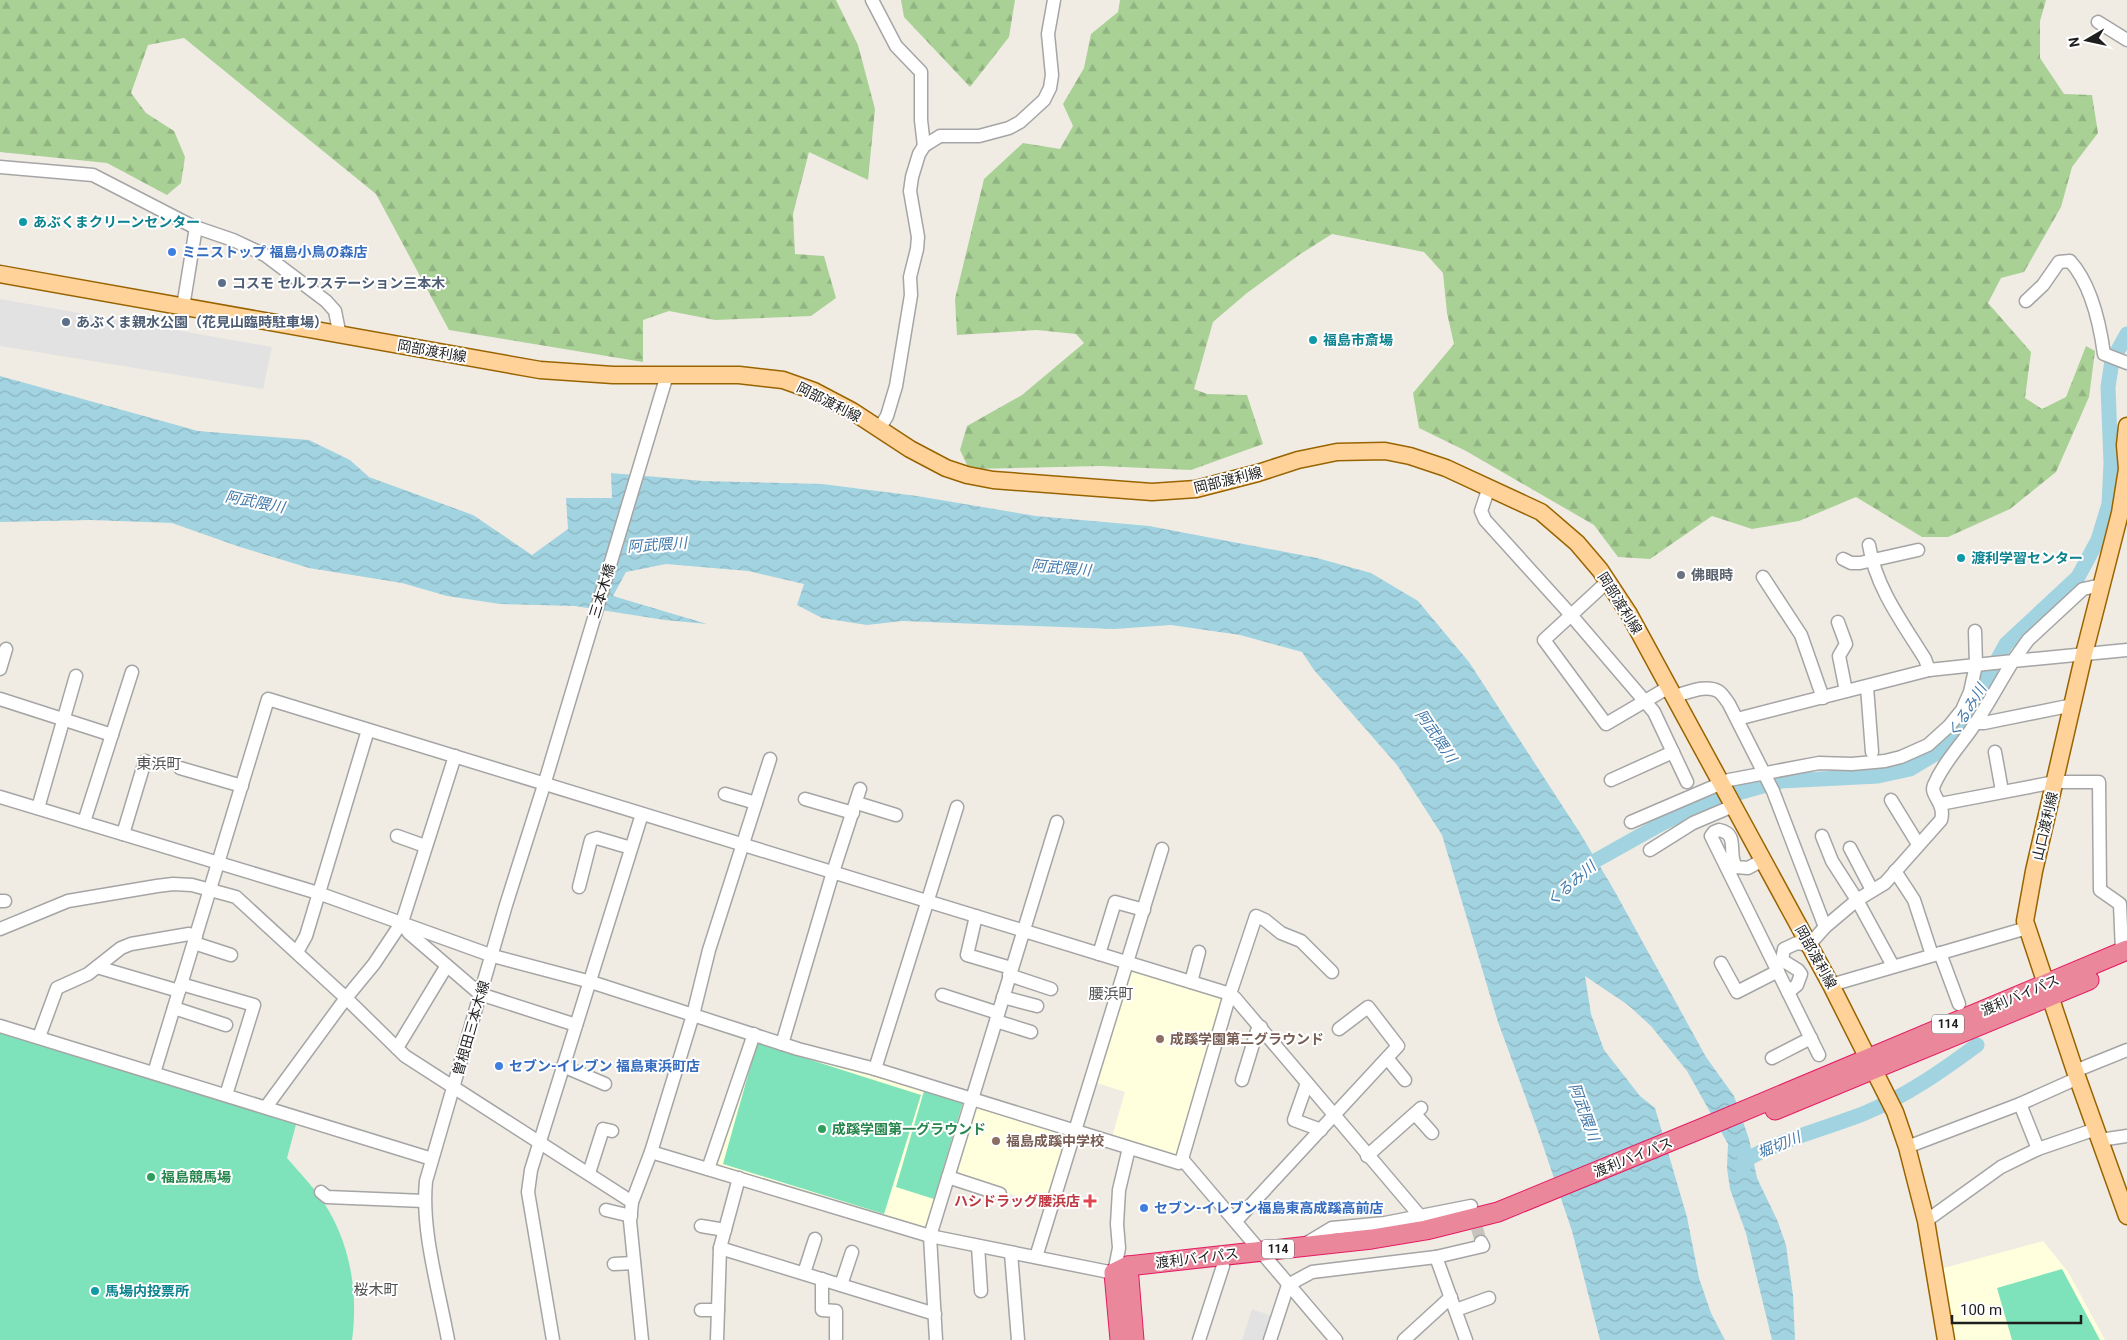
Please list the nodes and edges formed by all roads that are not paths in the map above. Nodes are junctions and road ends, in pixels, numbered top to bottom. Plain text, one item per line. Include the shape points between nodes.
1 (872, 0) edge
2 (1054, 0) edge
3 (2098, 22) dead end
4 (2127, 40) edge
5 (924, 146) junction
6 (0, 167) edge
7 (196, 227) junction
8 (0, 274) edge
9 (2026, 301) dead end
10 (183, 307) junction
11 (340, 336) junction
12 (2124, 362) edge
13 (667, 375) junction
14 (2127, 426) edge
15 (879, 429) junction
16 (1490, 487) junction
17 (2124, 513) edge
18 (1869, 545) dead end
19 (1918, 550) dead end
20 (1842, 559) dead end
21 (1872, 560) junction
22 (1763, 577) dead end
23 (1607, 582) junction
24 (2102, 585) junction
25 (1571, 615) junction
26 (1838, 622) dead end
27 (1975, 632) dead end
28 (6, 649) dead end
29 (2127, 650) edge
30 (2084, 654) junction
31 (2013, 661) junction
32 (1976, 665) junction
33 (0, 670) edge
34 (1929, 670) junction
35 (132, 672) dead end
36 (76, 676) dead end
37 (1867, 687) junction
38 (1846, 691) junction
39 (1671, 692) junction
40 (1823, 698) junction
41 (0, 699) edge
42 (1645, 700) junction
43 (2073, 705) junction
44 (64, 719) junction
45 (1737, 719) junction
46 (562, 720) joint
47 (1975, 723) junction
48 (368, 730) junction
49 (112, 735) junction
50 (1673, 752) junction
51 (1872, 752) dead end
52 (1994, 752) dead end
53 (455, 756) junction
54 (770, 759) dead end
55 (145, 761) dead end
56 (180, 768) dead end
57 (1762, 772) junction
58 (1611, 780) dead end
59 (1687, 782) dead end
60 (2055, 782) junction
61 (1722, 783) junction
62 (544, 785) junction
63 (242, 786) junction
64 (860, 789) dead end
65 (2002, 791) junction
66 (725, 794) dead end
67 (0, 797) edge
68 (805, 799) dead end
69 (1891, 800) dead end
70 (756, 803) junction
71 (1733, 804) junction
72 (1940, 804) junction
73 (957, 806) dead end
74 (38, 808) junction
75 (855, 808) junction
76 (642, 814) junction
77 (896, 815) dead end
78 (84, 822) junction
79 (1057, 822) dead end
80 (1631, 822) dead end
81 (123, 834) junction
82 (397, 836) dead end
83 (1822, 836) dead end
84 (743, 844) junction
85 (1918, 844) junction
86 (425, 846) junction
87 (631, 848) junction
88 (1850, 848) dead end
89 (1162, 849) dead end
90 (1650, 850) dead end
91 (1762, 860) junction
92 (219, 863) junction
93 (1895, 871) junction
94 (833, 872) junction
95 (579, 886) dead end
96 (210, 890) junction
97 (1872, 890) junction
98 (318, 893) junction
99 (1856, 900) junction
100 (928, 902) junction
101 (1144, 910) junction
102 (976, 916) junction
103 (402, 922) junction
104 (1825, 927) junction
105 (0, 928) edge
106 (2027, 928) junction
107 (1024, 932) junction
108 (195, 940) junction
109 (1809, 945) junction
110 (297, 952) junction
111 (1200, 952) dead end
112 (1099, 954) junction
113 (1936, 954) junction
114 (231, 955) dead end
115 (2125, 955) edge
116 (493, 956) junction
117 (1127, 963) junction
118 (1720, 963) dead end
119 (1893, 966) junction
120 (97, 967) junction
121 (446, 967) junction
122 (1778, 971) junction
123 (1010, 972) junction
124 (1332, 972) dead end
125 (591, 982) junction
126 (1191, 982) junction
127 (1831, 985) junction
128 (180, 988) junction
129 (1051, 988) dead end
130 (2048, 990) junction
131 (1788, 992) junction
132 (480, 994) junction
133 (1230, 994) junction
134 (942, 995) dead end
135 (1003, 997) junction
136 (346, 998) junction
137 (1959, 1004) dead end
138 (1037, 1006) dead end
139 (174, 1008) junction
140 (693, 1015) junction
141 (997, 1017) junction
142 (226, 1024) dead end
143 (576, 1025) junction
144 (0, 1026) edge
145 (1260, 1027) junction
146 (1339, 1029) dead end
147 (1031, 1032) dead end
148 (754, 1034) junction
149 (39, 1037) junction
150 (1811, 1038) junction
151 (782, 1044) junction
152 (397, 1048) junction
153 (2127, 1050) edge
154 (1819, 1055) dead end
155 (1387, 1058) junction
156 (1772, 1058) dead end
157 (1872, 1064) junction
158 (564, 1066) junction
159 (875, 1069) junction
160 (154, 1073) junction
161 (2076, 1075) junction
162 (1242, 1080) dead end
163 (1405, 1080) dead end
164 (1307, 1083) junction
165 (605, 1084) dead end
166 (454, 1087) junction
167 (226, 1095) junction
168 (971, 1097) junction
169 (2020, 1104) junction
170 (266, 1107) junction
171 (1334, 1116) junction
172 (1321, 1130) junction
173 (612, 1131) dead end
174 (1075, 1131) junction
175 (1432, 1133) dead end
176 (2098, 1134) junction
177 (2127, 1136) edge
178 (540, 1142) junction
179 (1907, 1147) junction
180 (1129, 1148) junction
181 (2038, 1149) junction
182 (650, 1152) junction
183 (1367, 1156) junction
184 (432, 1159) junction
185 (1182, 1159) junction
186 (708, 1169) junction
187 (589, 1174) junction
188 (948, 1177) junction
189 (739, 1178) junction
190 (2121, 1181) edge
191 (320, 1192) dead end
192 (1000, 1194) dead end
193 (424, 1201) junction
194 (632, 1202) junction
195 (1471, 1206) dead end
196 (606, 1210) dead end
197 (1511, 1212) junction
198 (631, 1216) junction
199 (1420, 1216) junction
200 (2127, 1216) edge
201 (1236, 1221) junction
202 (1926, 1221) junction
203 (701, 1226) dead end
204 (725, 1230) junction
205 (930, 1236) junction
206 (815, 1239) dead end
207 (1481, 1242) dead end
208 (978, 1246) junction
209 (1302, 1246) junction
210 (720, 1248) junction
211 (852, 1252) dead end
212 (1011, 1252) junction
213 (1264, 1255) junction
214 (1036, 1257) junction
215 (1436, 1257) junction
216 (634, 1263) junction
217 (614, 1264) dead end
218 (1223, 1266) junction
219 (1124, 1272) junction
220 (804, 1273) junction
221 (822, 1279) junction
222 (841, 1285) junction
223 (1288, 1285) junction
224 (981, 1291) dead end
225 (1451, 1297) junction
226 (1489, 1298) dead end
227 (701, 1310) dead end
228 (718, 1310) junction
229 (1456, 1310) junction
230 (935, 1314) junction
231 (836, 1338) dead end
232 (448, 1340) edge
233 (553, 1340) edge
234 (642, 1340) edge
235 (717, 1340) edge
236 (936, 1340) edge
237 (1018, 1340) edge
238 (1120, 1340) edge
239 (1134, 1340) edge
240 (1199, 1340) edge
241 (1270, 1340) edge
242 (1336, 1340) edge
243 (1404, 1340) edge
244 (1466, 1340) edge
245 (1946, 1340) edge

1 - 5 street via 900,52 921,72
2 - 5 street via 1048,34 1052,75 1044,100 1009,128 979,136 940,136
3 - 4 street
5 - 15 street via 910,187 918,246 910,277 911,295 904,344 896,386 887,416
6 - 7 street via 93,175
7 - 10 street
7 - 11 street via 265,255 298,279 335,311
8 - 10 main road, 岡部渡利線
9 - 12 street via 2043,285 2059,262 2070,261 2082,278 2099,322 2104,354
10 - 11 main road, 岡部渡利線
11 - 13 main road, 岡部渡利線 via 540,370
13 - 15 main road, 岡部渡利線 via 738,375 783,380 820,394
13 - 46 street, 三本木橋
14 - 17 main road, 山口渡利線
15 - 16 main road, 岡部渡利線 via 946,468 992,480 1175,491 1196,489 1337,452 1385,451 1446,468
16 - 23 main road, 岡部渡利線 via 1541,512 1559,526 1577,543
16 - 25 street via 1481,511 1484,520
17 - 24 main road, 山口渡利線
18 - 21 street
19 - 21 street
20 - 21 street via 1851,563
21 - 34 street via 1878,582 1925,658
22 - 40 street via 1801,635
23 - 25 street
23 - 39 main road, 岡部渡利線 via 1630,614
24 - 30 main road, 山口渡利線
24 - 31 street via 2083,588 2028,640
25 - 42 street
25 - 42 street via 1544,640 1606,724
26 - 38 street via 1846,644 1839,656
27 - 32 street
28 - 33 street
29 - 30 street
30 - 31 street
30 - 43 main road, 山口渡利線
31 - 32 street
31 - 47 street
32 - 34 street
32 - 57 street via 1962,710 1928,745 1885,761 1819,763
34 - 37 street
35 - 49 street
36 - 44 street
37 - 38 street
37 - 51 street
38 - 40 street
39 - 42 street
39 - 45 street via 1702,688 1719,692
39 - 61 main road, 岡部渡利線
40 - 45 street
41 - 44 street
42 - 50 street
43 - 47 street
43 - 60 main road, 山口渡利線
44 - 49 street
44 - 74 street
45 - 57 street
46 - 62 street, 曽根田三本木線
47 - 72 street via 1933,785
48 - 53 street
48 - 63 street via 268,699
48 - 98 street
49 - 78 street
50 - 58 street
50 - 59 street
52 - 65 street
53 - 62 street
53 - 86 street
54 - 70 street
55 - 81 street
56 - 63 street
57 - 61 street
57 - 104 street via 1773,791
60 - 65 street
60 - 106 main road, 山口渡利線 via 2029,893
60 - 115 street via 2099,782 2100,890 2120,904
61 - 71 main road, 岡部渡利線
61 - 80 street
62 - 76 street
62 - 116 street, 曽根田三本木線
63 - 92 street
64 - 75 street
65 - 72 street
66 - 70 street
67 - 74 street
68 - 75 street
69 - 85 street
70 - 84 street
71 - 90 street via 1693,823
71 - 91 main road, 岡部渡利線
72 - 85 street via 1943,810 1941,820
73 - 100 street
74 - 78 street
75 - 77 street
75 - 94 street
76 - 84 street
76 - 87 street
78 - 81 street
79 - 107 street
81 - 92 street
82 - 86 street
83 - 99 street via 1832,861
84 - 94 street
84 - 140 street via 709,950
85 - 93 street
86 - 103 street
87 - 95 street via 597,838 591,840
87 - 125 street
88 - 97 street
89 - 101 street
91 - 109 main road, 岡部渡利線
91 - 122 street via 1748,868 1736,867 1732,862 1732,838 1729,834 1719,830 1711,836
92 - 96 street
92 - 98 street
93 - 97 street
93 - 113 street via 1914,900
94 - 100 street
94 - 151 street
96 - 105 street via 173,884 68,901
96 - 108 street
96 - 110 street via 236,897
97 - 99 street
98 - 103 street
98 - 110 street via 306,936
99 - 104 street
99 - 119 street
100 - 102 street
100 - 159 street
101 - 112 street via 1115,902
101 - 117 street
102 - 107 street
102 - 123 street via 967,955
103 - 116 street
103 - 121 street via 408,934
103 - 136 street
104 - 109 street
106 - 113 street
106 - 130 main road, 山口渡利線
107 - 112 street
107 - 123 street
108 - 114 street
108 - 120 street via 189,934 131,944
108 - 128 street
109 - 127 main road, 岡部渡利線
109 - 131 street via 1797,943 1784,949 1782,960 1800,974 1797,985
110 - 136 street
111 - 126 street
112 - 117 street
113 - 119 street
113 - 137 street
115 - 130 highway, 渡利バイパス / 114
116 - 125 street
116 - 132 street, 曽根田三本木線
117 - 126 street
117 - 174 street
118 - 122 street via 1737,992
119 - 127 street
120 - 128 street
120 - 149 street via 57,988
121 - 132 street
121 - 152 street
122 - 131 street
123 - 129 street
123 - 135 street
124 - 133 street via 1301,941 1281,933 1256,916
125 - 140 street
125 - 143 street
126 - 133 street
127 - 157 main road, 岡部渡利線
128 - 139 street
128 - 167 street via 254,1005
130 - 157 highway, 渡利バイパス / 114
130 - 161 main road, 山口渡利線
131 - 150 street
132 - 143 street
132 - 166 street, 曽根田三本木線
133 - 145 street
133 - 185 street
134 - 141 street
135 - 138 street
135 - 141 street
136 - 152 street
136 - 170 street
139 - 142 street
139 - 160 street
140 - 148 street
140 - 182 street
141 - 147 street
141 - 168 street
143 - 158 street
144 - 149 street
145 - 162 street
145 - 164 street
146 - 155 street via 1368,1007 1398,1046
148 - 151 street
148 - 186 street
149 - 160 street
150 - 154 street
150 - 156 street
151 - 159 street
152 - 166 street
153 - 161 street
155 - 163 street
155 - 171 street
157 - 179 main road, 岡部渡利線 via 1896,1112
157 - 197 highway, 渡利バイパス / 114
158 - 165 street
158 - 178 street
159 - 168 street
160 - 167 street
161 - 169 street
161 - 176 main road, 山口渡利線
164 - 171 street
164 - 172 street via 1294,1120
166 - 178 street
166 - 184 street, 曽根田三本木線
167 - 170 street
168 - 174 street
168 - 188 street
169 - 179 street
169 - 181 street
170 - 184 street
171 - 172 street
171 - 183 street
172 - 201 street
173 - 187 street via 603,1129
174 - 180 street
174 - 214 street
175 - 183 street via 1418,1111
176 - 177 street
176 - 181 street
176 - 190 main road, 山口渡利線
178 - 187 street
178 - 233 street via 528,1192
179 - 202 main road, 岡部渡利線
180 - 185 street via 1178,1162
180 - 219 street via 1119,1190 1117,1224
181 - 202 street via 2000,1167
182 - 186 street
182 - 194 street
183 - 199 street
184 - 193 street, 曽根田三本木線
185 - 201 street
186 - 189 street
187 - 194 street
188 - 192 street
188 - 205 street
189 - 204 street
189 - 205 street
190 - 200 main road, 山口渡利線
191 - 193 street via 327,1196
193 - 232 street, 曽根田三本木線
194 - 198 street
195 - 199 street
196 - 198 street
197 - 209 highway, 渡利バイパス / 114 via 1372,1239
197 - 213 highway, 渡利バイパス / 114 via 1487,1226 1424,1242 1368,1250
198 - 216 street
199 - 209 street via 1332,1228
201 - 213 street
202 - 245 main road, 岡部渡利線
203 - 204 street
204 - 210 street
205 - 208 street
205 - 230 street
206 - 220 street
207 - 215 street via 1483,1246
208 - 212 street
208 - 224 street
209 - 213 highway, 渡利バイパス / 114
210 - 220 street
210 - 228 street
211 - 222 street
212 - 214 street
212 - 237 street
213 - 218 highway, 渡利バイパス / 114
213 - 219 highway, 渡利バイパス / 114
213 - 223 street
214 - 219 street
215 - 223 street via 1312,1272
215 - 225 street
216 - 217 street
216 - 234 street
218 - 219 highway, 渡利バイパス / 114
218 - 240 street
219 - 238 highway
219 - 239 highway
220 - 221 street
221 - 222 street
221 - 231 street via 822,1310 836,1311
222 - 230 street
223 - 241 street
223 - 242 street
225 - 229 street
225 - 243 street
226 - 229 street
227 - 228 street
228 - 235 street
229 - 244 street
230 - 236 street

